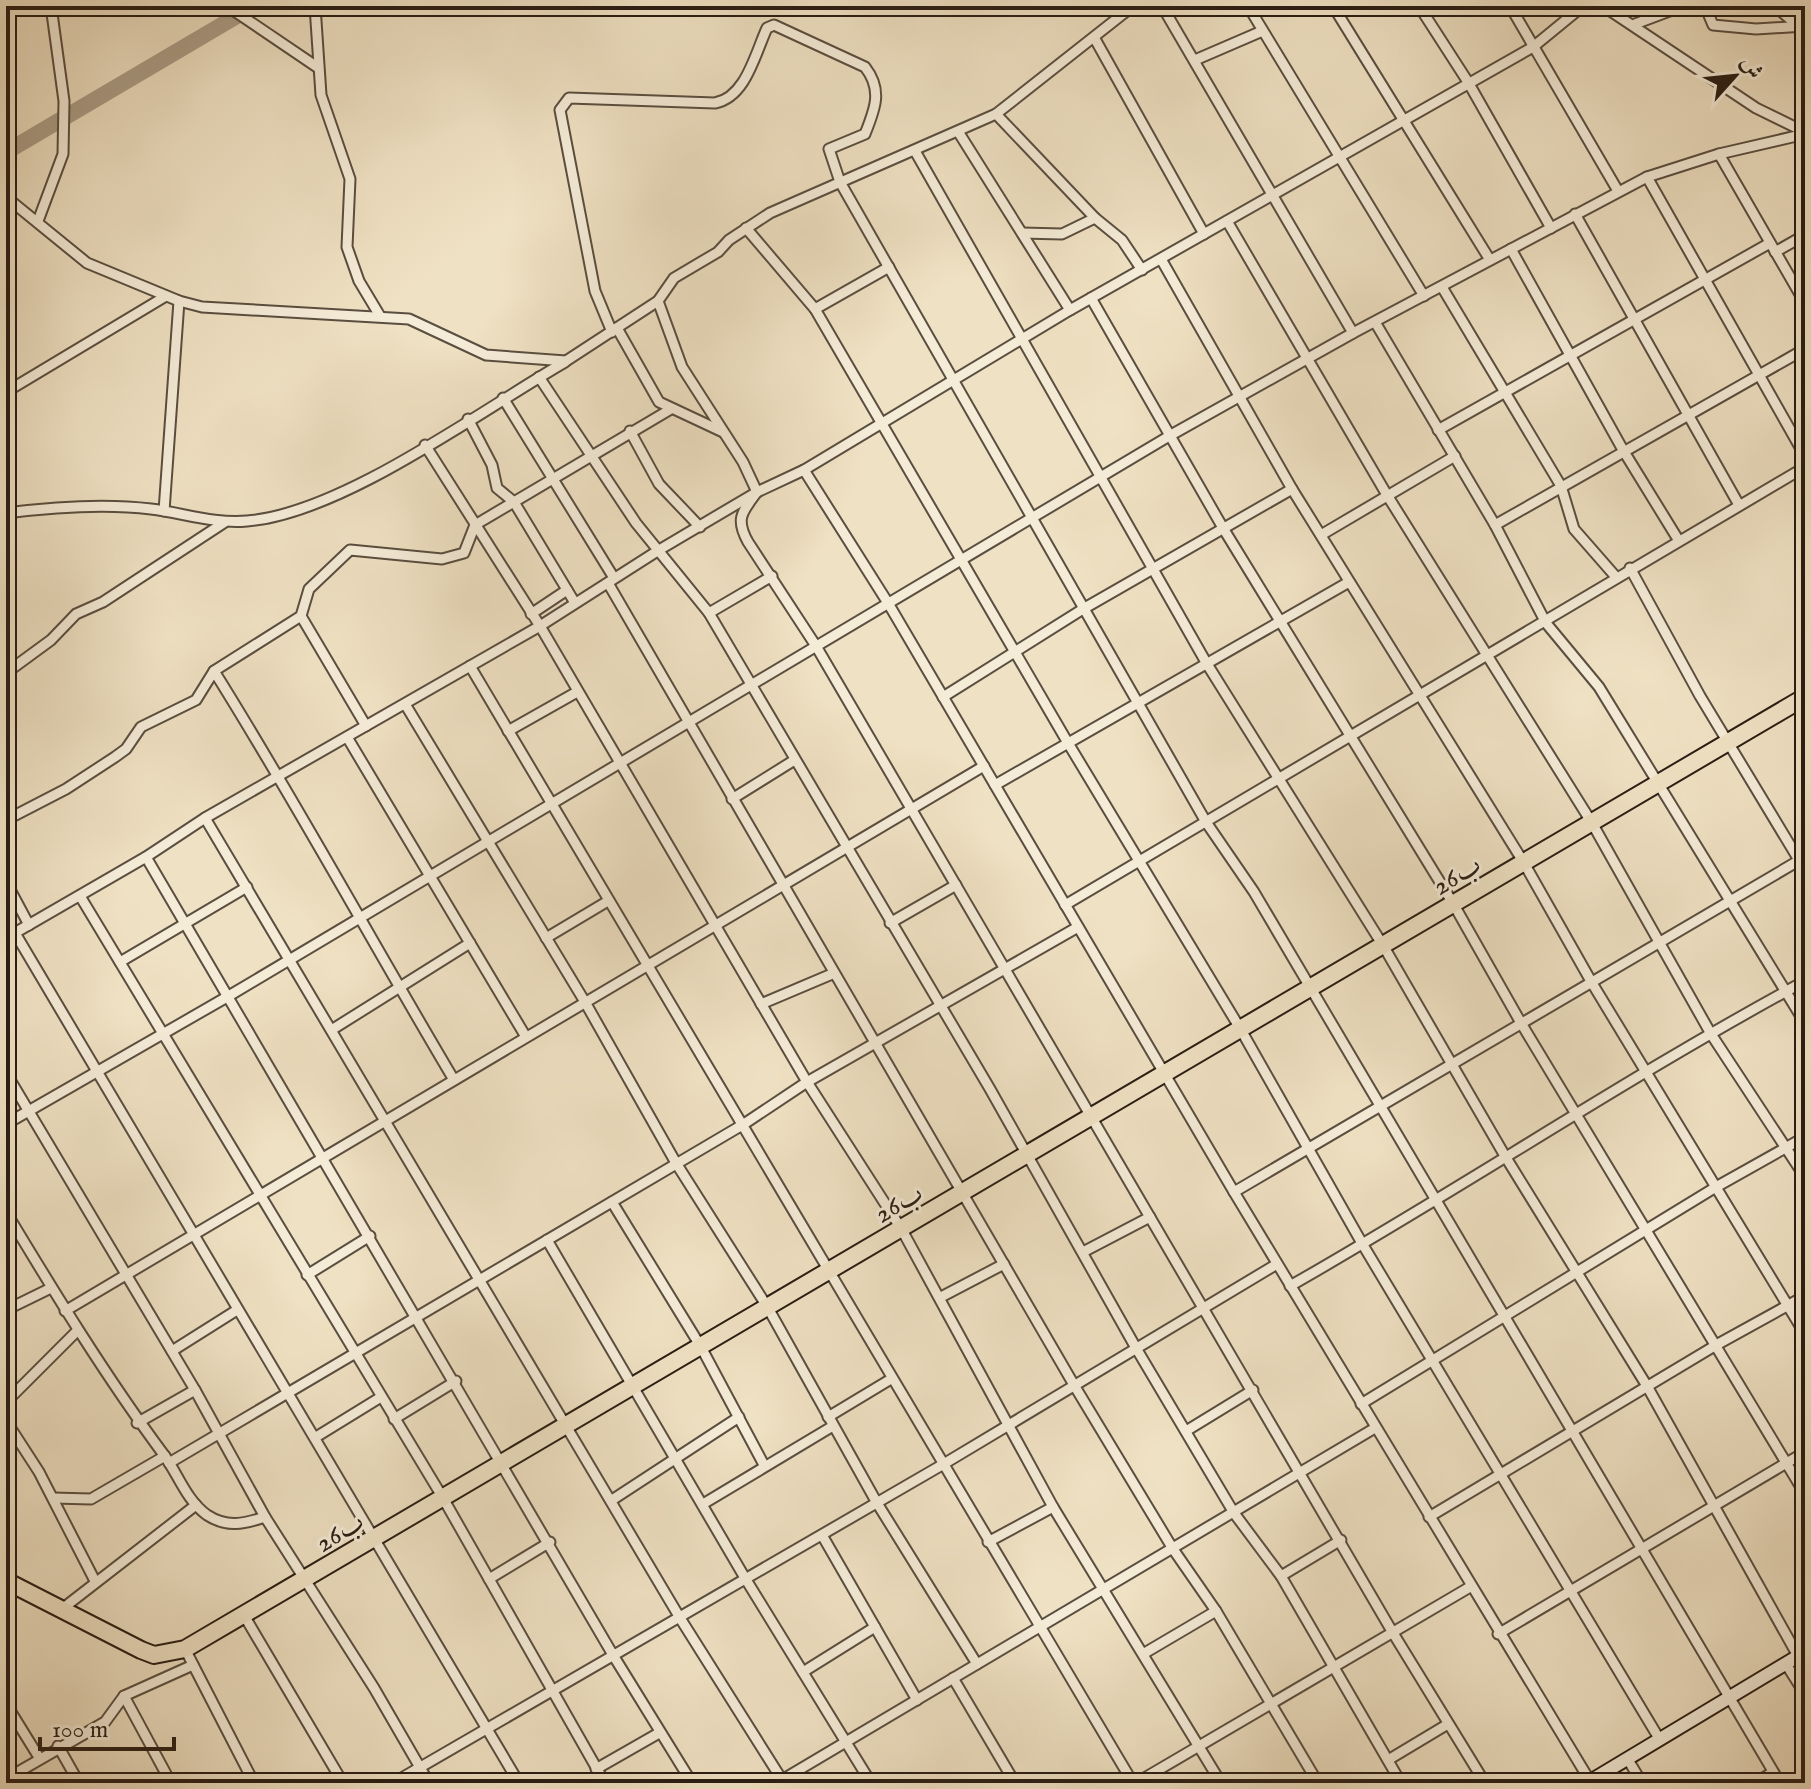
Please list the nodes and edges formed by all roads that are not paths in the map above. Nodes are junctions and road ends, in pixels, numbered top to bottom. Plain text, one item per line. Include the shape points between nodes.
1 (51, 6) edge
2 (227, 6) edge
3 (315, 6) edge
4 (1133, 6) edge
5 (1162, 6) edge
6 (1248, 6) edge
7 (1333, 6) edge
8 (1419, 6) edge
9 (1510, 6) edge
10 (1583, 6) edge
11 (1603, 6) edge
12 (1683, 6) edge
13 (1705, 6) edge
14 (1775, 6) edge
15 (1803, 6) edge
16 (1664, 9) edge
17 (1635, 24) junction
18 (1803, 27) edge
19 (1260, 32) junction
20 (1095, 39) junction
21 (1533, 47) junction
22 (1195, 60) junction
23 (317, 67) junction
24 (1468, 82) junction
25 (996, 114) junction
26 (1405, 118) junction
27 (959, 133) junction
28 (1805, 133) edge
29 (915, 151) junction
30 (1719, 154) junction
31 (1339, 156) junction
32 (1647, 177) junction
33 (840, 182) junction
34 (1618, 191) junction
35 (1271, 195) junction
36 (6, 197) edge
37 (1575, 214) junction
38 (1095, 218) junction
39 (38, 221) junction
40 (1227, 221) junction
41 (746, 228) junction
42 (1551, 228) junction
43 (1022, 233) junction
44 (1204, 234) junction
45 (1805, 235) edge
46 (1772, 248) junction
47 (1511, 249) junction
48 (1161, 259) junction
49 (1490, 260) junction
50 (889, 267) junction
51 (1142, 270) junction
52 (1703, 280) junction
53 (1442, 287) junction
54 (166, 296) junction
55 (1424, 296) junction
56 (1091, 298) junction
57 (179, 301) junction
58 (658, 301) junction
59 (1805, 303) edge
60 (815, 309) junction
61 (1070, 310) junction
62 (380, 316) junction
63 (1635, 318) junction
64 (1375, 322) junction
65 (614, 330) junction
66 (1353, 333) junction
67 (1020, 339) junction
68 (1805, 349) edge
69 (1572, 356) junction
70 (1308, 359) junction
71 (566, 361) junction
72 (1758, 375) junction
73 (539, 377) junction
74 (953, 379) junction
75 (6, 392) edge
76 (1504, 394) junction
77 (1241, 397) junction
78 (503, 398) junction
79 (671, 409) junction
80 (1688, 414) junction
81 (468, 419) junction
82 (882, 422) junction
83 (1438, 430) junction
84 (630, 431) junction
85 (723, 432) junction
86 (1171, 435) junction
87 (425, 445) junction
88 (1623, 450) junction
89 (591, 455) junction
90 (1455, 456) junction
91 (1805, 456) edge
92 (1805, 467) edge
93 (804, 470) junction
94 (554, 477) junction
95 (1101, 479) junction
96 (1561, 486) junction
97 (1292, 489) junction
98 (757, 492) junction
99 (1387, 495) junction
100 (514, 502) junction
101 (1739, 505) junction
102 (164, 511) junction
103 (6, 513) edge
104 (1031, 519) junction
105 (225, 522) junction
106 (475, 525) junction
107 (1495, 525) junction
108 (700, 527) junction
109 (1223, 528) junction
110 (1321, 535) junction
111 (1679, 541) junction
112 (659, 550) junction
113 (963, 560) junction
114 (1630, 568) junction
115 (1153, 569) junction
116 (772, 576) junction
117 (1616, 577) junction
118 (611, 580) junction
119 (1349, 582) junction
120 (567, 590) junction
121 (575, 603) junction
122 (888, 603) junction
123 (1083, 609) junction
124 (709, 613) junction
125 (531, 614) junction
126 (301, 616) junction
127 (1279, 621) junction
128 (1546, 623) junction
129 (540, 626) junction
130 (816, 646) junction
131 (1015, 653) junction
132 (1486, 655) junction
133 (1207, 664) junction
134 (470, 666) junction
135 (214, 671) junction
136 (6, 673) edge
137 (751, 685) junction
138 (577, 692) junction
139 (1417, 695) junction
140 (943, 697) junction
141 (1805, 697) edge
142 (405, 704) junction
143 (1137, 704) junction
144 (688, 723) junction
145 (366, 726) junction
146 (508, 731) junction
147 (1349, 735) junction
148 (347, 737) junction
149 (1068, 743) junction
150 (1729, 743) junction
151 (793, 761) junction
152 (619, 763) junction
153 (984, 766) junction
154 (280, 776) junction
155 (1278, 778) junction
156 (1658, 784) junction
157 (995, 785) junction
158 (732, 799) junction
159 (550, 804) junction
160 (912, 809) junction
161 (205, 818) junction
162 (6, 820) edge
163 (1206, 822) junction
164 (1592, 823) junction
165 (488, 840) junction
166 (846, 848) junction
167 (146, 857) junction
168 (1139, 861) junction
169 (1524, 863) junction
170 (1803, 863) edge
171 (430, 875) junction
172 (6, 882) edge
173 (956, 885) junction
174 (781, 886) junction
175 (247, 887) junction
176 (80, 896) junction
177 (608, 901) junction
178 (1729, 901) junction
179 (1065, 905) junction
180 (1454, 905) junction
181 (358, 918) junction
182 (890, 923) junction
183 (184, 924) junction
184 (29, 925) junction
185 (714, 926) junction
186 (1078, 927) junction
187 (11, 936) edge
188 (546, 938) junction
189 (1660, 942) junction
190 (470, 943) junction
191 (1384, 947) junction
192 (291, 959) junction
193 (120, 962) junction
194 (647, 965) junction
195 (1005, 969) junction
196 (832, 974) junction
197 (1805, 981) edge
198 (1592, 983) junction
199 (400, 988) junction
200 (1309, 990) junction
201 (1786, 992) junction
202 (227, 997) junction
203 (585, 1002) junction
204 (761, 1004) junction
205 (940, 1006) junction
206 (1521, 1023) junction
207 (1805, 1023) edge
208 (333, 1029) junction
209 (1241, 1030) junction
210 (162, 1034) junction
211 (1711, 1034) junction
212 (526, 1037) junction
213 (876, 1042) junction
214 (1451, 1065) junction
215 (95, 1071) junction
216 (1645, 1071) junction
217 (6, 1073) edge
218 (1167, 1074) junction
219 (454, 1080) junction
220 (807, 1082) junction
221 (1378, 1107) junction
222 (28, 1111) junction
223 (1578, 1115) junction
224 (1092, 1118) junction
225 (387, 1119) junction
226 (6, 1124) edge
227 (744, 1124) junction
228 (1805, 1137) edge
229 (1787, 1148) junction
230 (1307, 1149) junction
231 (1028, 1156) junction
232 (1505, 1156) junction
233 (323, 1158) junction
234 (676, 1163) junction
235 (1805, 1177) edge
236 (1716, 1187) junction
237 (1234, 1192) junction
238 (965, 1193) junction
239 (259, 1194) junction
240 (612, 1202) junction
241 (1435, 1202) junction
242 (6, 1212) edge
243 (1150, 1217) junction
244 (902, 1230) junction
245 (1648, 1230) junction
246 (195, 1233) junction
247 (370, 1236) junction
248 (547, 1240) junction
249 (1363, 1245) junction
250 (1083, 1252) junction
251 (1004, 1264) junction
252 (1277, 1264) junction
253 (832, 1270) junction
254 (1577, 1272) junction
255 (125, 1274) junction
256 (307, 1275) junction
257 (481, 1280) junction
258 (1290, 1286) junction
259 (51, 1288) junction
260 (1805, 1296) edge
261 (941, 1297) junction
262 (1789, 1306) junction
263 (1204, 1307) junction
264 (768, 1308) junction
265 (6, 1310) edge
266 (237, 1310) junction
267 (65, 1311) junction
268 (418, 1316) junction
269 (1507, 1316) junction
270 (78, 1330) junction
271 (1805, 1334) edge
272 (1718, 1344) junction
273 (701, 1347) junction
274 (1136, 1348) junction
275 (172, 1351) junction
276 (354, 1353) junction
277 (1432, 1360) junction
278 (891, 1379) junction
279 (456, 1381) junction
280 (1074, 1385) junction
281 (635, 1386) junction
282 (1647, 1386) junction
283 (195, 1390) junction
284 (1253, 1390) junction
285 (290, 1393) junction
286 (381, 1397) junction
287 (6, 1402) edge
288 (1361, 1404) junction
289 (739, 1417) junction
290 (394, 1419) junction
291 (6, 1421) edge
292 (831, 1422) junction
293 (137, 1423) junction
294 (568, 1425) junction
295 (1008, 1425) junction
296 (1375, 1428) junction
297 (1574, 1429) junction
298 (1186, 1431) junction
299 (220, 1434) junction
300 (316, 1437) junction
301 (1805, 1452) edge
302 (675, 1457) junction
303 (167, 1460) junction
304 (503, 1463) junction
305 (1786, 1463) junction
306 (764, 1465) junction
307 (942, 1465) junction
308 (1301, 1472) junction
309 (1500, 1474) junction
310 (1805, 1494) edge
311 (53, 1498) junction
312 (443, 1498) junction
313 (612, 1500) junction
314 (877, 1503) junction
315 (703, 1504) junction
316 (196, 1505) junction
317 (1712, 1506) junction
318 (1053, 1507) junction
319 (1234, 1513) junction
320 (265, 1517) junction
321 (1429, 1517) junction
322 (822, 1535) junction
323 (376, 1539) junction
324 (1341, 1540) junction
325 (550, 1542) junction
326 (988, 1542) junction
327 (1643, 1547) junction
328 (1173, 1549) junction
329 (1281, 1576) junction
330 (745, 1578) junction
331 (489, 1579) junction
332 (306, 1580) junction
333 (6, 1581) edge
334 (95, 1581) junction
335 (1470, 1587) junction
336 (1102, 1588) junction
337 (1571, 1591) junction
338 (62, 1609) junction
339 (1216, 1611) junction
340 (245, 1617) junction
341 (680, 1618) junction
342 (875, 1627) junction
343 (1038, 1627) junction
344 (1393, 1633) junction
345 (1498, 1634) junction
346 (185, 1649) junction
347 (1143, 1654) junction
348 (1802, 1654) edge
349 (613, 1655) junction
350 (977, 1664) junction
351 (1786, 1664) junction
352 (193, 1665) junction
353 (1335, 1667) junction
354 (803, 1672) junction
355 (953, 1678) junction
356 (551, 1690) junction
357 (1805, 1694) edge
358 (124, 1696) junction
359 (1727, 1699) junction
360 (917, 1700) junction
361 (1273, 1703) junction
362 (6, 1704) edge
363 (1448, 1724) junction
364 (485, 1728) junction
365 (659, 1733) junction
366 (1660, 1740) junction
367 (846, 1741) junction
368 (58, 1746) junction
369 (1200, 1748) junction
370 (1627, 1758) junction
371 (40, 1759) junction
372 (1388, 1760) junction
373 (420, 1768) junction
374 (596, 1769) junction
375 (1773, 1772) junction
376 (6, 1779) edge
377 (781, 1782) edge
378 (1589, 1782) edge
379 (79, 1783) edge
380 (171, 1783) edge
381 (254, 1783) edge
382 (343, 1783) edge
383 (393, 1783) edge
384 (429, 1783) edge
385 (519, 1783) edge
386 (605, 1783) edge
387 (692, 1783) edge
388 (871, 1783) edge
389 (1015, 1783) edge
390 (1135, 1783) edge
391 (1221, 1783) edge
392 (1318, 1783) edge
393 (1401, 1783) edge
394 (1485, 1783) edge
395 (1642, 1783) edge
396 (1755, 1783) edge
397 (1780, 1783) edge

1 - 39 street via 64,101 63,154
2 - 23 street
3 - 23 street
4 - 20 street
5 - 22 street
6 - 19 street
7 - 26 street
8 - 24 street
9 - 21 street
10 - 21 street
11 - 17 street
12 - 16 street
13 - 18 street via 1713,25
14 - 18 street
15 - 18 street
16 - 17 street
17 - 28 street via 1685,63
19 - 22 street
19 - 31 street
20 - 25 street
20 - 44 street
21 - 24 street
21 - 34 street
22 - 35 street
23 - 62 street via 321,95 350,179 347,247
24 - 26 street
24 - 42 street
25 - 27 street
25 - 38 street
26 - 31 street
26 - 49 street
27 - 29 street
27 - 43 street
28 - 30 street
29 - 33 street
29 - 67 street
30 - 32 street
30 - 46 street
31 - 35 street
31 - 55 street
32 - 34 street
32 - 52 street
33 - 41 street
33 - 50 street
33 - 65 street via 829,149 865,134 878,95 874,79 865,67 780,27 767,28 728,101 569,98 560,110 595,291
34 - 37 street
35 - 40 street
35 - 66 street
36 - 39 street
37 - 42 street
37 - 63 street
38 - 43 street via 1062,234
38 - 51 street via 1122,240
39 - 54 street via 87,263
40 - 44 street
40 - 70 street
41 - 58 street via 674,278
41 - 60 street
42 - 47 street
43 - 61 street
44 - 48 street
45 - 46 street
46 - 52 street
46 - 59 street
47 - 49 street
47 - 69 street
48 - 51 street
48 - 77 street
49 - 53 street
50 - 60 street
50 - 74 street
51 - 56 street
52 - 63 street
52 - 72 street
53 - 55 street
53 - 76 street
54 - 57 street
54 - 75 street
55 - 64 street
56 - 61 street
56 - 86 street
57 - 62 street via 202,307
57 - 102 street
58 - 65 street
58 - 85 street via 682,367
60 - 82 street
61 - 67 street
62 - 71 street via 409,319 486,355
63 - 69 street
63 - 80 street
64 - 66 street
64 - 83 street
65 - 71 street
65 - 79 street via 659,402
66 - 70 street
67 - 74 street
67 - 95 street
68 - 72 street
69 - 76 street
69 - 88 street
70 - 77 street
70 - 99 street
71 - 73 street
72 - 80 street
72 - 91 street
73 - 78 street
73 - 89 street
74 - 82 street
74 - 104 street
76 - 83 street
76 - 96 street
77 - 86 street
77 - 97 street
78 - 81 street
78 - 94 street
79 - 84 street
79 - 85 street
80 - 88 street
80 - 101 street
81 - 87 street
81 - 100 street via 492,465 497,488
82 - 93 street
82 - 113 street
83 - 90 street
84 - 89 street
84 - 108 street via 659,484
85 - 98 street
86 - 95 street
86 - 109 street
87 - 105 street via 321,502 275,518
87 - 106 street
88 - 96 street
88 - 111 street
89 - 94 street
89 - 112 street
90 - 99 street
90 - 107 street
92 - 101 street
93 - 98 street
93 - 122 street
94 - 100 street
94 - 118 street
95 - 104 street
95 - 115 street
96 - 107 street
96 - 117 street via 1574,529
97 - 109 street
97 - 110 street
98 - 108 street
98 - 116 street via 739,515 739,526
99 - 110 street
99 - 132 street
100 - 106 street
100 - 120 street
101 - 111 street
102 - 103 street via 50,507
102 - 105 street
104 - 113 street
104 - 123 street
105 - 136 street via 76,614
106 - 125 street
106 - 126 street via 464,553 442,559 350,550 309,589
107 - 128 street
108 - 112 street
109 - 115 street
109 - 127 street
110 - 119 street
111 - 114 street
112 - 118 street
112 - 124 street
113 - 122 street
113 - 131 street
114 - 117 street
114 - 150 street
115 - 123 street
115 - 133 street
116 - 124 street
116 - 130 street
117 - 128 street
118 - 121 street
118 - 144 street
119 - 127 street
119 - 139 street
120 - 121 street
120 - 125 street
121 - 129 street
122 - 130 street
122 - 140 street
123 - 131 street
123 - 143 street
124 - 137 street
125 - 129 street
126 - 135 street
126 - 145 street
127 - 133 street
127 - 147 street
128 - 132 street
128 - 156 street via 1599,687
129 - 134 street
129 - 138 street
130 - 137 street
130 - 160 street
131 - 140 street
131 - 149 street
132 - 139 street
132 - 164 street
133 - 143 street
133 - 155 street
134 - 142 street
134 - 146 street
135 - 154 street
135 - 162 street via 196,700 141,727 115,757
137 - 144 street
137 - 151 street
138 - 146 street
138 - 152 street
139 - 147 street
139 - 169 street
140 - 153 street
141 - 150 highway, 26ب
142 - 145 street
142 - 165 street
143 - 149 street
143 - 163 street
144 - 152 street
144 - 158 street
145 - 148 street
146 - 159 street
147 - 155 street
147 - 180 street
148 - 154 street
148 - 171 street
149 - 157 street
149 - 168 street
150 - 156 highway, 26ب
150 - 170 street
151 - 158 street
151 - 166 street
152 - 159 street
152 - 185 street
153 - 157 street
153 - 160 street
154 - 161 street
154 - 181 street
155 - 163 street
155 - 191 street
156 - 164 highway, 26ب
156 - 178 street
157 - 179 street
158 - 174 street
159 - 165 street
159 - 177 street
160 - 166 street
160 - 173 street
161 - 167 street
161 - 175 street
163 - 168 street
163 - 200 street via 1254,892
164 - 169 highway, 26ب
164 - 189 street
165 - 171 street
165 - 188 street
166 - 174 street
166 - 182 street
167 - 176 street
167 - 183 street
168 - 179 street
168 - 209 street
169 - 180 highway, 26ب
169 - 198 street
170 - 178 street
171 - 181 street
171 - 190 street
172 - 184 street
173 - 182 street
173 - 195 street
174 - 185 street
174 - 196 street
175 - 183 street
175 - 192 street
176 - 184 street
176 - 193 street
177 - 188 street
177 - 194 street
178 - 189 street
178 - 201 street
179 - 186 street
180 - 191 highway, 26ب
180 - 206 street
181 - 192 street
181 - 199 street
182 - 205 street
183 - 193 street
183 - 202 street
184 - 187 street
185 - 194 street
185 - 204 street
186 - 195 street
186 - 218 street
187 - 215 street
188 - 203 street
189 - 198 street
189 - 211 street
190 - 199 street
190 - 212 street
191 - 200 highway, 26ب
191 - 214 street
192 - 202 street
192 - 208 street
193 - 210 street
194 - 203 street
194 - 227 street
195 - 205 street
195 - 224 street
196 - 204 street
196 - 213 street
197 - 201 street
198 - 206 street
198 - 216 street
199 - 208 street
199 - 219 street
200 - 209 highway, 26ب
200 - 221 street
201 - 207 street
201 - 211 street
202 - 210 street
202 - 233 street
203 - 212 street
203 - 234 street
204 - 220 street
205 - 213 street
205 - 231 street
206 - 214 street
206 - 223 street
208 - 225 street
209 - 218 highway, 26ب
209 - 230 street
210 - 215 street
210 - 239 street
211 - 216 street
211 - 229 street
212 - 219 street
213 - 220 street
213 - 238 street
214 - 221 street
214 - 232 street
215 - 222 street
215 - 246 street
216 - 223 street
216 - 236 street
217 - 222 street
218 - 224 highway, 26ب
218 - 237 street
219 - 225 street
220 - 227 street
220 - 244 street
221 - 230 street
221 - 241 street
222 - 226 street
222 - 255 street
223 - 232 street
223 - 245 street
224 - 231 highway, 26ب
224 - 243 street
225 - 233 street
225 - 257 street
227 - 234 street
227 - 253 street
228 - 229 street
229 - 235 street
229 - 236 street
230 - 237 street
230 - 249 street
231 - 238 highway, 26ب
231 - 250 street
232 - 241 street
232 - 254 street
233 - 239 street
233 - 247 street
234 - 240 street
234 - 264 street
236 - 245 street
236 - 262 street
237 - 252 street
238 - 244 highway, 26ب
238 - 251 street
239 - 246 street
239 - 256 street
240 - 248 street
240 - 273 street
241 - 249 street
241 - 269 street
242 - 259 street
243 - 250 street
243 - 263 street
244 - 253 highway, 26ب
244 - 261 street
245 - 254 street
245 - 272 street
246 - 255 street
246 - 266 street
247 - 256 street
247 - 268 street
248 - 257 street
248 - 281 street
249 - 258 street
249 - 277 street
250 - 274 street
251 - 261 street
251 - 280 street
252 - 258 street
252 - 263 street
253 - 264 highway, 26ب
253 - 278 street
254 - 269 street
254 - 282 street
255 - 267 street
255 - 275 street
256 - 276 street
257 - 268 street
257 - 294 street
258 - 288 street
259 - 265 street
259 - 267 street
260 - 262 street
261 - 295 street
262 - 271 street
262 - 272 street
263 - 274 street
263 - 284 street
264 - 273 highway, 26ب
264 - 292 street
266 - 275 street
266 - 285 street
267 - 270 street
268 - 276 street
268 - 279 street
269 - 277 street
269 - 297 street
270 - 287 street
270 - 293 street
272 - 282 street
272 - 305 street
273 - 281 highway, 26ب
273 - 289 street
274 - 280 street
274 - 298 street
275 - 283 street
276 - 285 street
276 - 286 street
277 - 288 street
277 - 309 street
278 - 292 street
278 - 307 street
279 - 290 street
279 - 304 street
280 - 295 street
280 - 328 street
281 - 294 highway, 26ب
281 - 302 street
282 - 297 street
282 - 317 street
283 - 293 street
283 - 299 street
284 - 298 street
284 - 308 street
285 - 299 street
285 - 300 street
286 - 290 street
286 - 300 street
288 - 296 street
289 - 302 street
289 - 306 street
290 - 312 street
291 - 311 street
292 - 306 street
292 - 314 street
293 - 303 street
294 - 304 highway, 26ب
294 - 313 street
295 - 307 street
295 - 318 street
296 - 308 street
296 - 321 street
297 - 309 street
297 - 327 street
298 - 319 street
299 - 303 street
299 - 320 street
300 - 323 street
301 - 305 street
302 - 313 street
302 - 315 street
303 - 311 street via 91,1499
303 - 316 street
304 - 312 highway, 26ب
304 - 325 street
305 - 310 street
305 - 317 street
306 - 315 street
307 - 314 street
307 - 326 street
308 - 319 street
308 - 324 street
309 - 321 street
309 - 337 street
311 - 334 street
312 - 323 highway, 26ب
312 - 331 street
313 - 341 street
314 - 322 street
314 - 350 street
315 - 330 street
316 - 320 street via 231,1525
316 - 334 street
317 - 327 street
317 - 348 street
318 - 326 street
318 - 336 street
319 - 328 street
319 - 329 street
320 - 332 street
321 - 335 street
322 - 330 street
322 - 342 street
323 - 332 highway, 26ب
323 - 364 street
324 - 329 street
324 - 344 street
325 - 331 street
325 - 349 street
326 - 343 street
327 - 337 street
327 - 359 street
328 - 336 street
328 - 339 street
329 - 353 street
330 - 341 street
330 - 354 street
331 - 356 street
332 - 340 highway, 26ب
332 - 373 street
333 - 338 highway, 26ب
334 - 338 street
335 - 344 street
335 - 345 street
336 - 343 street
336 - 347 street
337 - 345 street
337 - 366 street
338 - 346 highway, 26ب via 154,1655
339 - 347 street
339 - 361 street
340 - 346 highway, 26ب
340 - 382 street
341 - 349 street
341 - 377 street
342 - 354 street
342 - 360 street
343 - 350 street
343 - 390 street
344 - 353 street
344 - 363 street
345 - 378 street
346 - 352 street
347 - 369 street
348 - 351 main road
349 - 356 street
349 - 365 street
350 - 355 street
351 - 357 street
351 - 359 main road
352 - 358 street
352 - 381 street
353 - 361 street
353 - 372 street
354 - 367 street
355 - 360 street
355 - 389 street
356 - 364 street
356 - 374 street
358 - 368 street via 105,1722
358 - 380 street
359 - 366 main road
359 - 375 street
360 - 367 street
361 - 369 street
361 - 392 street
362 - 371 street
363 - 372 street
363 - 394 street
364 - 373 street
364 - 385 street
365 - 374 street
365 - 387 street
366 - 370 main road
367 - 377 street
367 - 388 street
368 - 371 street
368 - 379 street
369 - 390 street
369 - 391 street
370 - 378 main road
370 - 395 street
371 - 376 street
372 - 393 street
373 - 383 street
373 - 384 street
374 - 386 street
375 - 396 street
375 - 397 street

